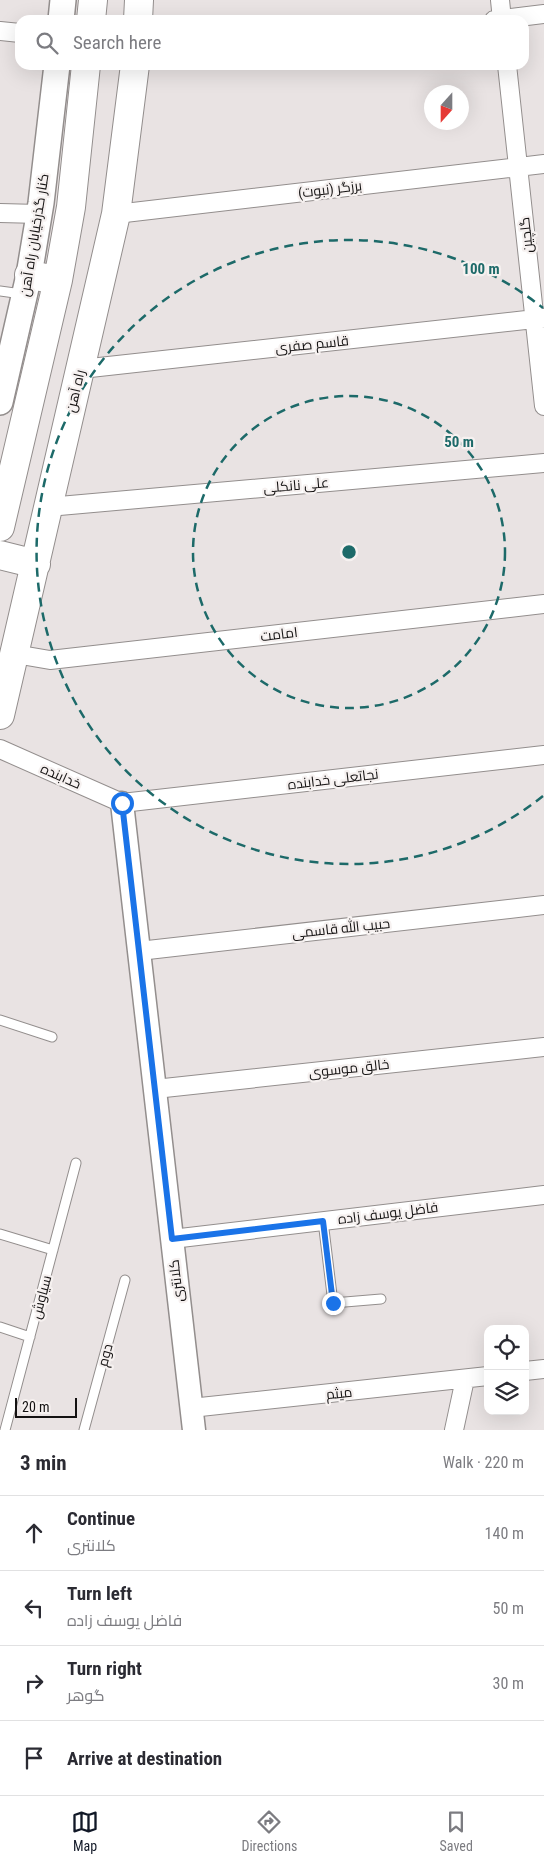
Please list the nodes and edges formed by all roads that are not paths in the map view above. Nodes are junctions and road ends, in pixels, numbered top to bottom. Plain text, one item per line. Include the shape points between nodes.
1 (63, 0) edge
2 (93, 0) edge
3 (140, 0) edge
4 (500, 0) edge
5 (544, 14) edge
6 (62, 15) edge
7 (92, 15) edge
8 (138, 15) edge
9 (500, 15) edge
10 (529, 16) edge
11 (0, 31) edge
12 (15, 32) edge
13 (55, 70) edge
14 (85, 70) edge
15 (134, 70) edge
16 (508, 70) edge
17 (544, 164) edge
18 (518, 167) junction
19 (0, 213) edge
20 (39, 214) junction
21 (116, 214) junction
22 (58, 280) junction
23 (27, 285) junction
24 (0, 290) edge
25 (539, 319) edge
26 (80, 369) junction
27 (0, 402) edge
28 (544, 406) edge
29 (544, 463) edge
30 (48, 507) junction
31 (0, 527) edge
32 (0, 555) edge
33 (36, 564) junction
34 (544, 604) edge
35 (15, 654) junction
36 (0, 715) edge
37 (0, 749) edge
38 (544, 755) edge
39 (122, 803) junction
40 (544, 905) edge
41 (139, 951) junction
42 (0, 1020) edge
43 (52, 1037) dead end
44 (544, 1047) edge
45 (154, 1089) junction
46 (76, 1163) dead end
47 (544, 1195) edge
48 (323, 1221) junction
49 (0, 1234) edge
50 (172, 1239) junction
51 (53, 1250) junction
52 (125, 1280) dead end
53 (381, 1299) dead end
54 (0, 1327) edge
55 (30, 1337) junction
56 (544, 1369) edge
57 (529, 1371) edge
58 (484, 1377) edge
59 (465, 1379) junction
60 (192, 1419) edge
61 (6, 1430) edge
62 (84, 1430) edge
63 (454, 1430) edge

1 - 6 main road
2 - 7 main road
3 - 8 main road
4 - 9 street
5 - 10 street
11 - 12 street
13 - 20 main road, کنار گذرخیابان راه آهن
14 - 22 main road via 71,207
15 - 21 main road, راه آهن
16 - 18 street, گلچین
17 - 18 street, برزگر (نبوت)
18 - 21 street, برزگر (نبوت)
18 - 25 street, گلچین
19 - 20 street
20 - 23 main road, کنار گذرخیابان راه آهن
21 - 26 main road, راه آهن
22 - 23 main road
22 - 31 main road
23 - 24 lane
23 - 27 main road, کنار گذرخیابان راه آهن
25 - 26 street, قاسم صفری
25 - 28 street, گلچین
26 - 30 main road, راه آهن
29 - 30 street, علی نانکلی
30 - 33 main road, راه آهن
32 - 33 main road
33 - 35 main road, راه آهن
34 - 35 street, امامت via 50,660
35 - 36 main road, راه آهن
37 - 39 street, خدابنده
38 - 39 street, نجاتعلی خدابنده
39 - 41 street, کلانتری
40 - 41 street, حبیب الله قاسمی
41 - 45 street, کلانتری
42 - 43 lane
44 - 45 street, خالق موسوی
45 - 50 street, کلانتری
46 - 51 lane, سیاوش
47 - 48 street, فاضل یوسف زاده
48 - 50 street, فاضل یوسف زاده
48 - 53 lane via 333,1303
49 - 51 lane
50 - 60 street, کلانتری
51 - 55 lane, سیاوش
52 - 62 lane, دوم
54 - 55 lane
55 - 61 lane, سیاوش
56 - 57 street
58 - 59 street, میثم
59 - 60 street, میثم
59 - 63 street

